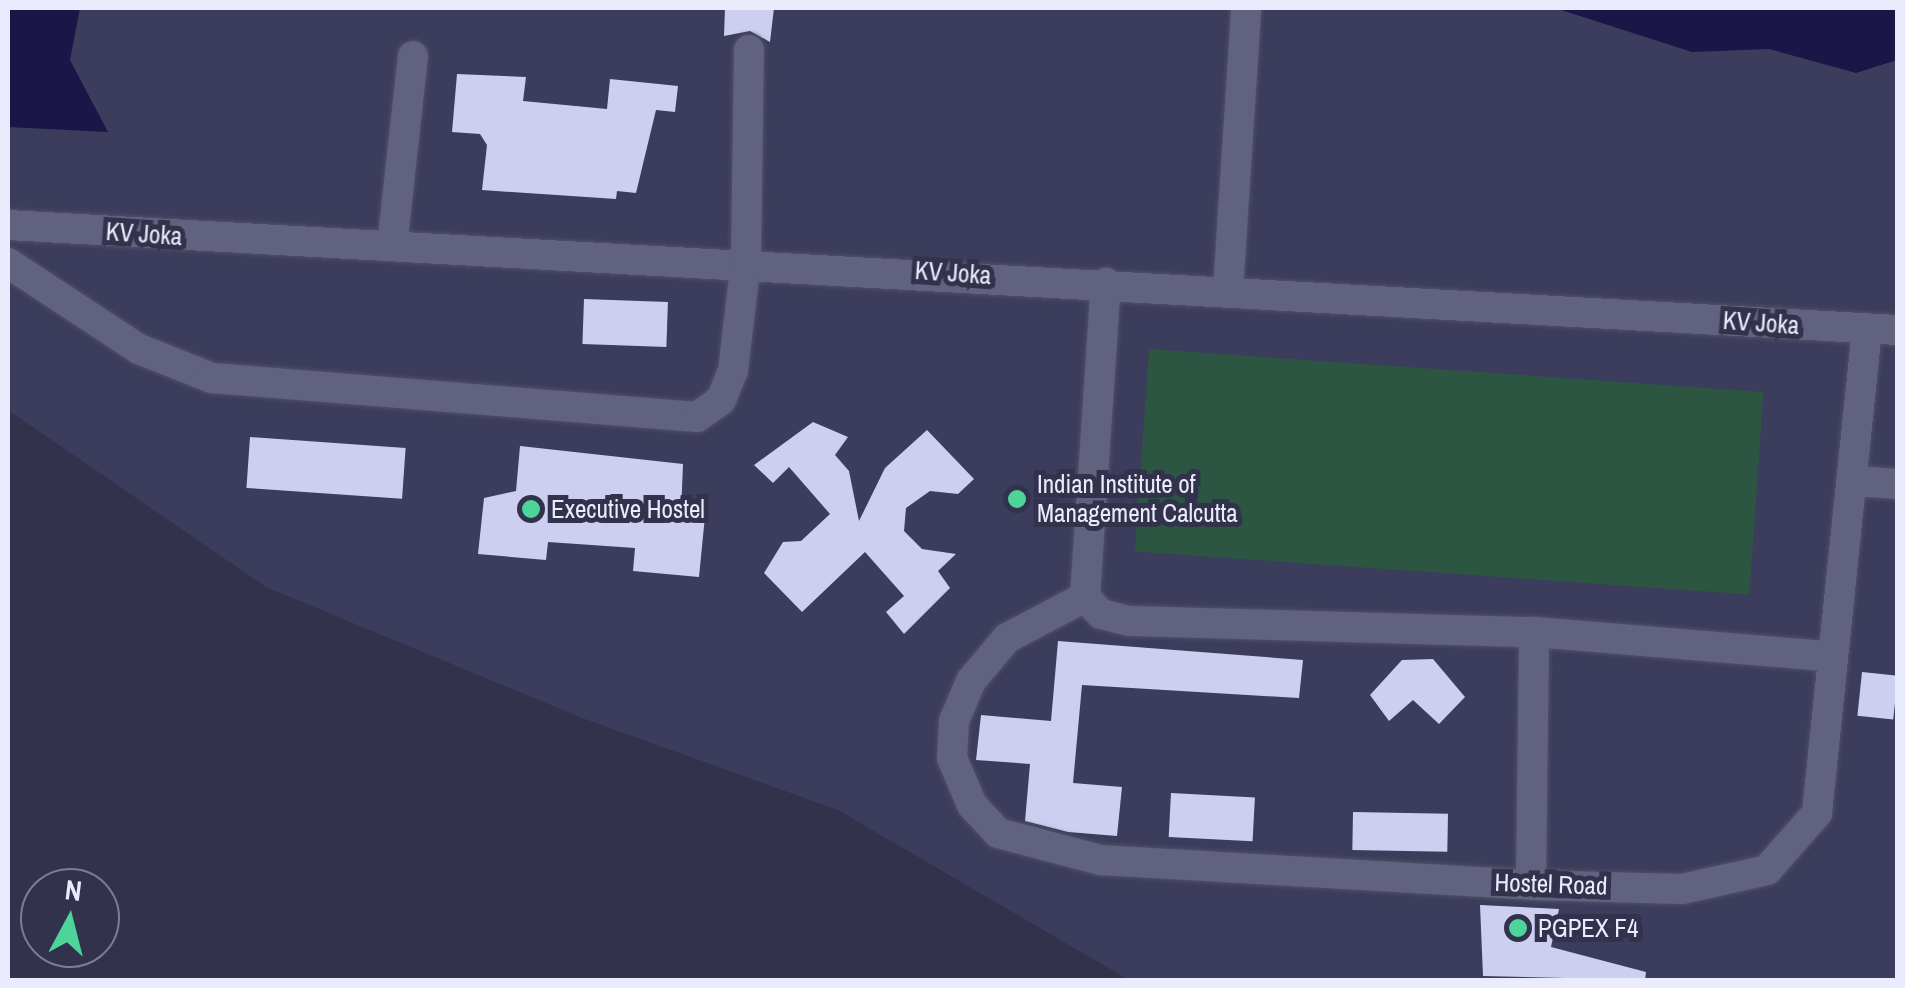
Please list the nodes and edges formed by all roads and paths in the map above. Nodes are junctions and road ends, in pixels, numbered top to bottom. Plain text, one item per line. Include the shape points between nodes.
1 (1246, 8) edge
2 (748, 50) dead end
3 (412, 56) dead end
4 (8, 225) edge
5 (392, 246) junction
6 (746, 260) junction
7 (8, 263) edge
8 (1106, 283) junction
9 (1228, 290) junction
10 (1882, 330) edge
11 (1854, 481) junction
12 (1898, 484) edge
13 (1085, 597) junction
14 (1534, 632) junction
15 (1829, 656) junction
16 (1531, 885) junction

1 - 9 street
2 - 6 street
3 - 5 street
4 - 5 street, KV Joka
5 - 6 street, KV Joka
6 - 7 street via 721,400 697,417 659,418 212,378 139,350
6 - 8 street, KV Joka
8 - 9 street, KV Joka
8 - 13 street
9 - 10 street, KV Joka
10 - 11 street, Hostel Road
11 - 12 street
11 - 15 street, Hostel Road
13 - 14 street via 1101,614 1130,621
13 - 16 street, Hostel Road via 1008,638 971,681 952,758 972,805 998,833 1100,860
14 - 15 street
14 - 16 street
15 - 16 street, Hostel Road via 1817,813 1768,870 1682,888

